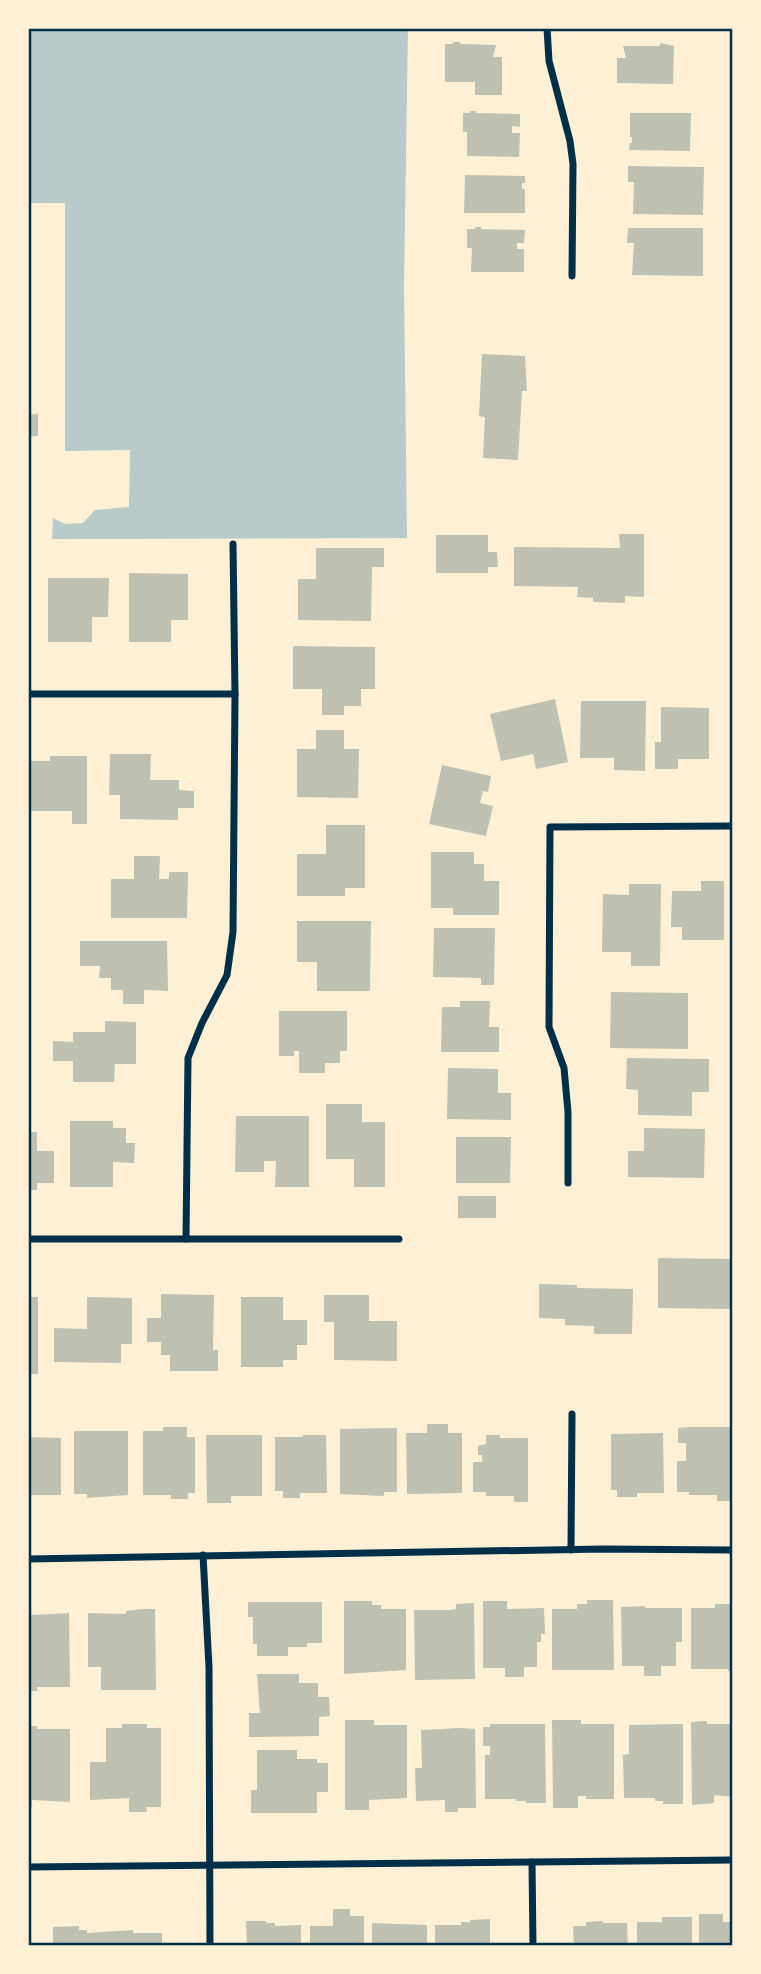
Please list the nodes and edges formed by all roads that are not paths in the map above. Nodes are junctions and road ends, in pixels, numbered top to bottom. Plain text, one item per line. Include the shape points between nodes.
1 (547, 28) edge
2 (572, 276) dead end
3 (233, 544) dead end
4 (28, 694) edge
5 (235, 694) junction
6 (733, 826) edge
7 (569, 1183) dead end
8 (28, 1239) edge
9 (186, 1239) junction
10 (399, 1239) dead end
11 (572, 1414) dead end
12 (571, 1550) junction
13 (733, 1550) edge
14 (203, 1555) junction
15 (28, 1559) edge
16 (733, 1860) edge
17 (532, 1862) junction
18 (28, 1867) edge
19 (209, 1867) junction
20 (210, 1946) edge
21 (533, 1946) edge

1 - 2 street via 549,61 573,164
3 - 5 street
4 - 5 street
5 - 9 street via 233,932 228,975 188,1058
6 - 7 street via 550,827 549,1027 564,1068
8 - 9 street
9 - 10 street
11 - 12 street
12 - 13 street
12 - 14 street
14 - 15 street
14 - 19 street via 209,1667
16 - 17 street
17 - 19 street
17 - 21 street
18 - 19 street
19 - 20 street

